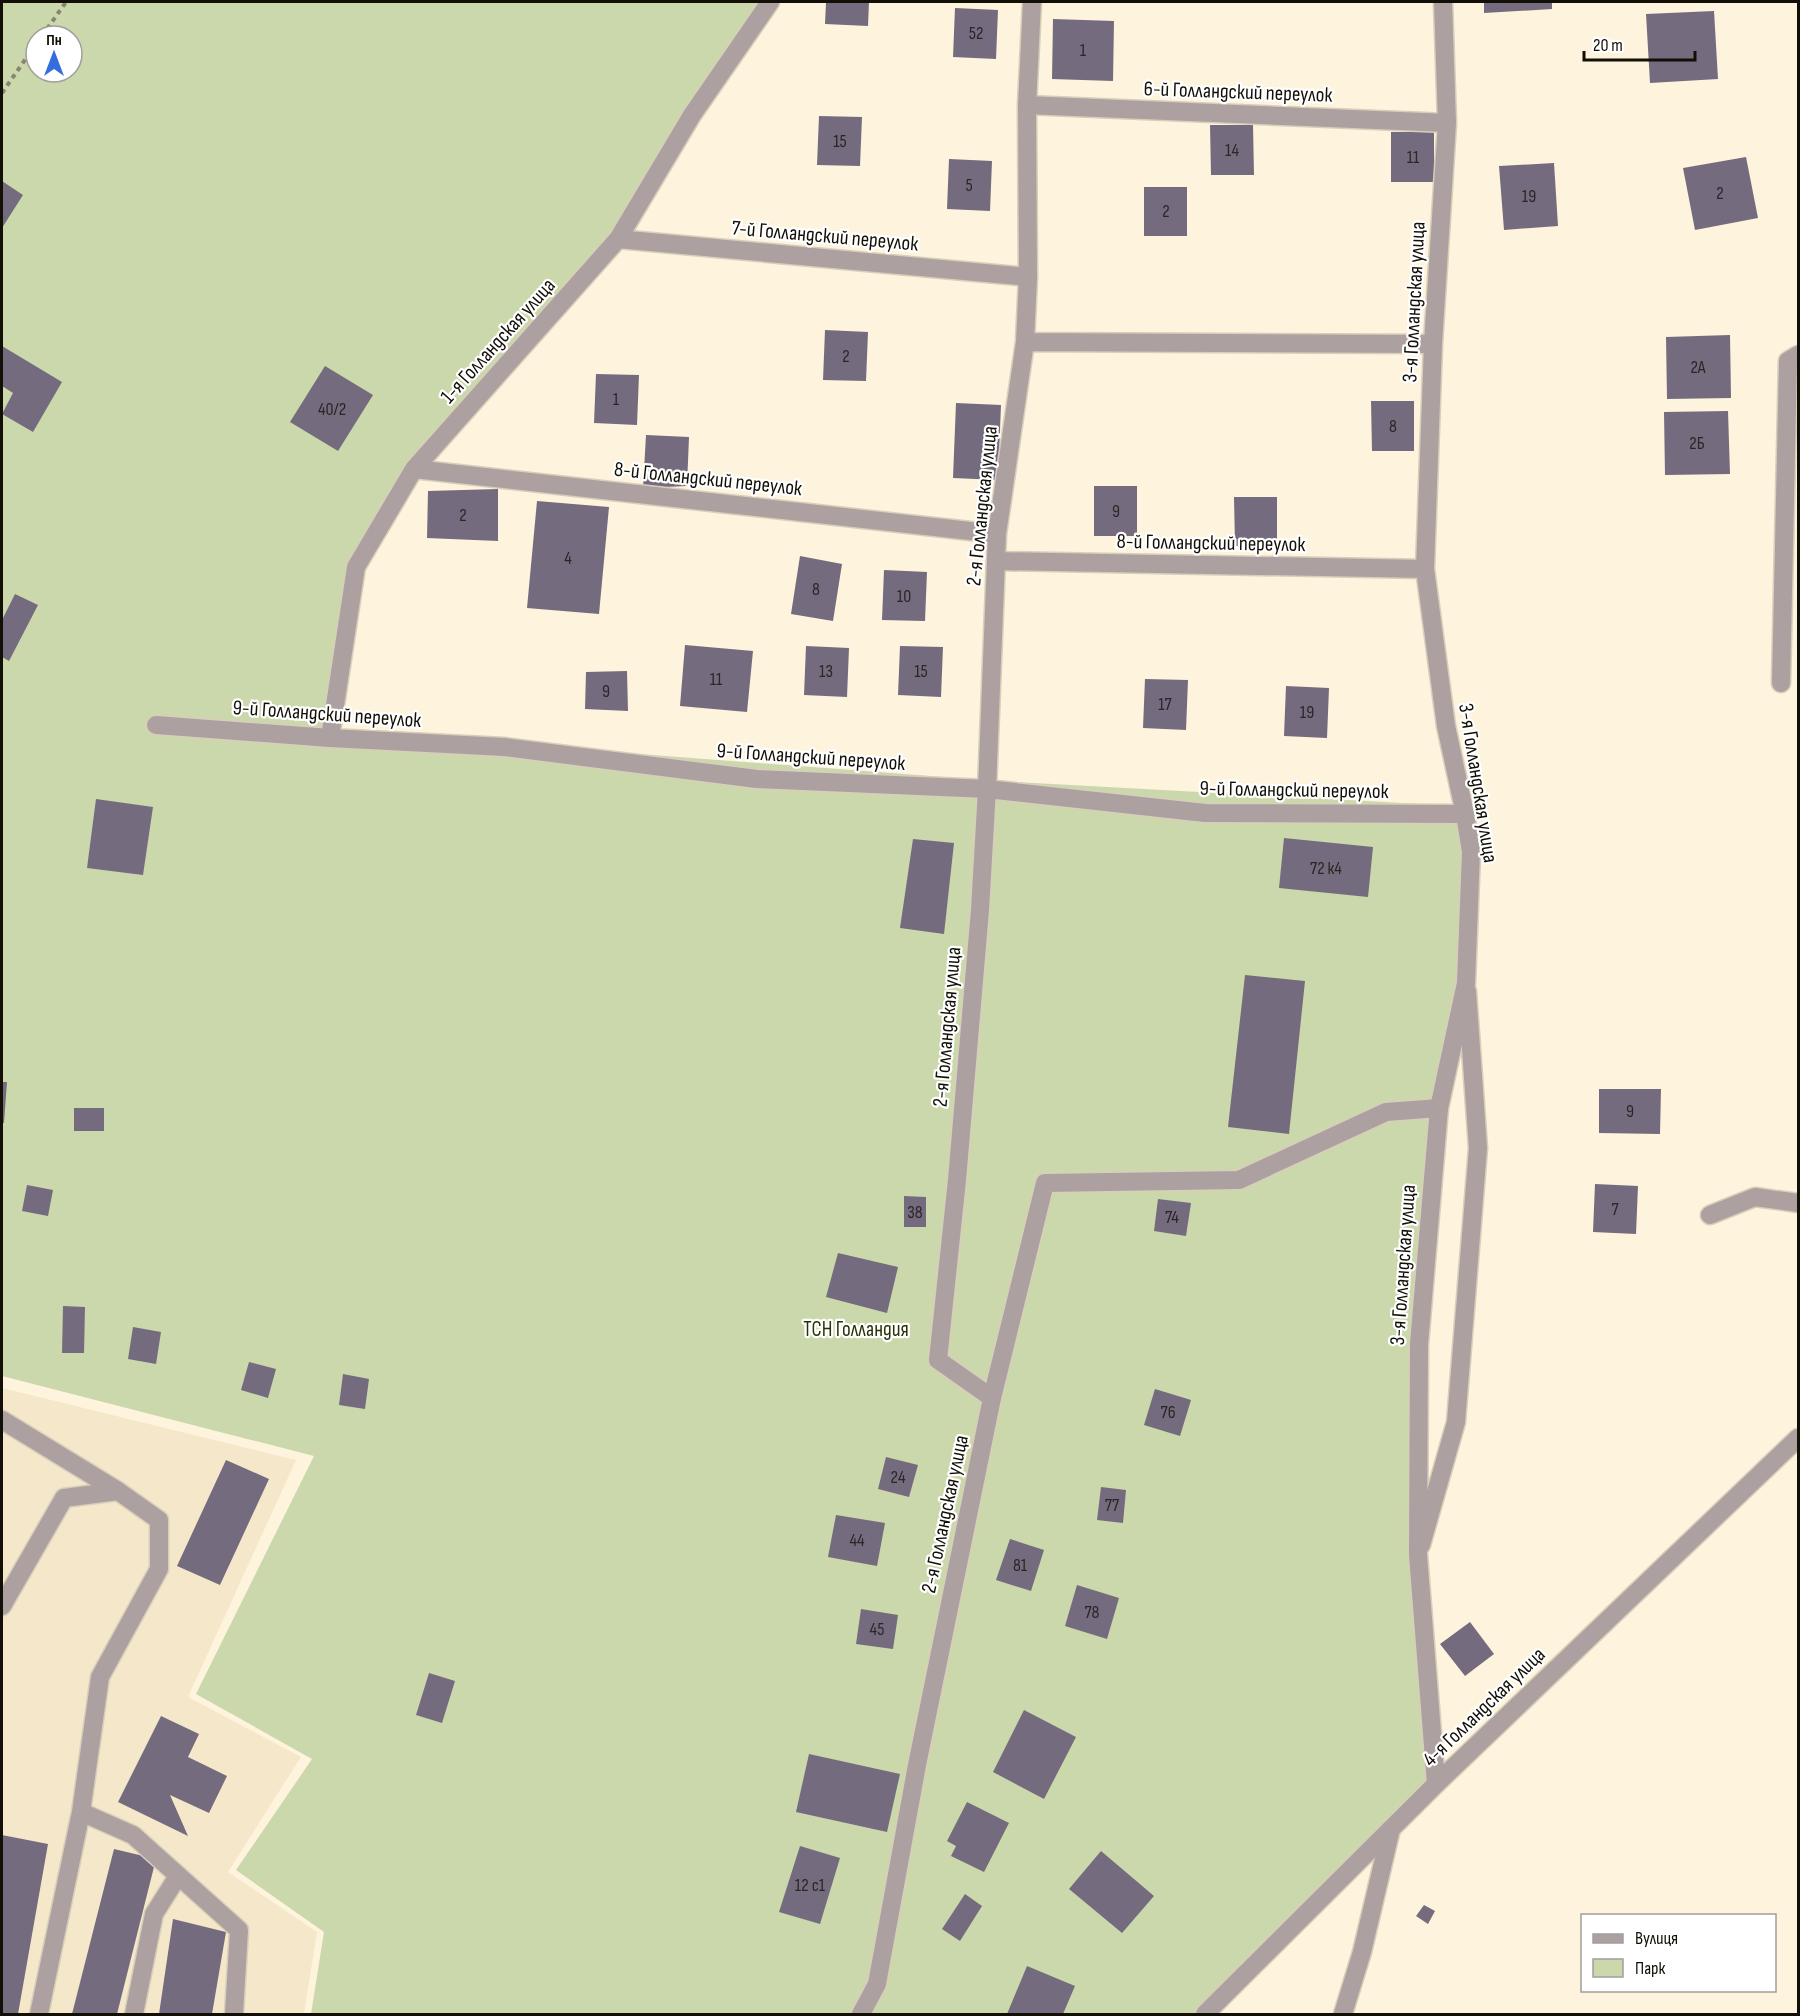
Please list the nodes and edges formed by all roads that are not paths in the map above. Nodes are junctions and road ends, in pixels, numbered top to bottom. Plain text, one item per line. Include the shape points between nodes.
1 (770, 2) edge
2 (1032, 2) edge
3 (1443, 2) edge
4 (1027, 105) junction
5 (1447, 123) junction
6 (618, 239) junction
7 (1028, 277) junction
8 (1025, 342) junction
9 (1433, 344) junction
10 (1798, 355) edge
11 (414, 469) junction
12 (997, 534) junction
13 (996, 561) junction
14 (1425, 569) junction
15 (1781, 682) dead end
16 (156, 725) dead end
17 (330, 738) junction
18 (987, 789) junction
19 (1465, 814) junction
20 (1466, 983) junction
21 (1438, 1108) junction
22 (1798, 1203) edge
23 (1710, 1215) dead end
24 (992, 1398) junction
25 (2, 1420) edge
26 (1798, 1438) edge
27 (118, 1491) junction
28 (1418, 1555) junction
29 (2, 1606) edge
30 (1436, 1784) junction
31 (81, 1812) junction
32 (1391, 1829) junction
33 (178, 1876) junction
34 (39, 2014) edge
35 (134, 2014) edge
36 (234, 2014) edge
37 (861, 2014) edge
38 (1205, 2014) edge
39 (1343, 2014) edge

1 - 6 street, 1-я Голландская улица via 692,115
2 - 4 street, 2-я Голландская улица
3 - 5 street, 3-я Голландская улица
4 - 5 street, 6-й Голландский переулок
4 - 7 street, 2-я Голландская улица
5 - 9 street, 3-я Голландская улица
6 - 7 street, 7-й Голландский переулок
6 - 11 street, 1-я Голландская улица
7 - 8 street, 2-я Голландская улица
8 - 9 street
8 - 12 street, 2-я Голландская улица
9 - 14 street, 3-я Голландская улица
10 - 15 street via 1788,361
11 - 12 street, 8-й Голландский переулок
11 - 17 street, 1-я Голландская улица via 356,567
12 - 13 street, 2-я Голландская улица
13 - 14 street, 8-й Голландский переулок
13 - 18 street, 2-я Голландская улица
14 - 19 street, 3-я Голландская улица via 1446,726
16 - 17 street, 9-й Голландский переулок
17 - 18 street, 9-й Голландский переулок via 504,747 758,779
18 - 19 street, 9-й Голландский переулок via 1205,813
18 - 24 street, 2-я Голландская улица via 965,1085 938,1360
19 - 20 street, 3-я Голландская улица via 1471,852
20 - 21 street, 3-я Голландская улица
20 - 28 street via 1478,1148 1456,1422
21 - 24 street via 1386,1112 1239,1180 1045,1183
21 - 28 street, 3-я Голландская улица via 1419,1344
22 - 23 street via 1755,1197
24 - 37 street, 2-я Голландская улица via 877,1984
25 - 27 street
26 - 30 street, 4-я Голландская улица
27 - 29 street via 64,1498
27 - 31 street via 159,1520 159,1569 100,1677
28 - 30 street, 3-я Голландская улица
30 - 32 street, 4-я Голландская улица
31 - 33 street via 133,1835
31 - 34 street
32 - 38 street, 4-я Голландская улица
32 - 39 street via 1362,1953
33 - 35 street via 154,1914
33 - 36 street via 239,1930

